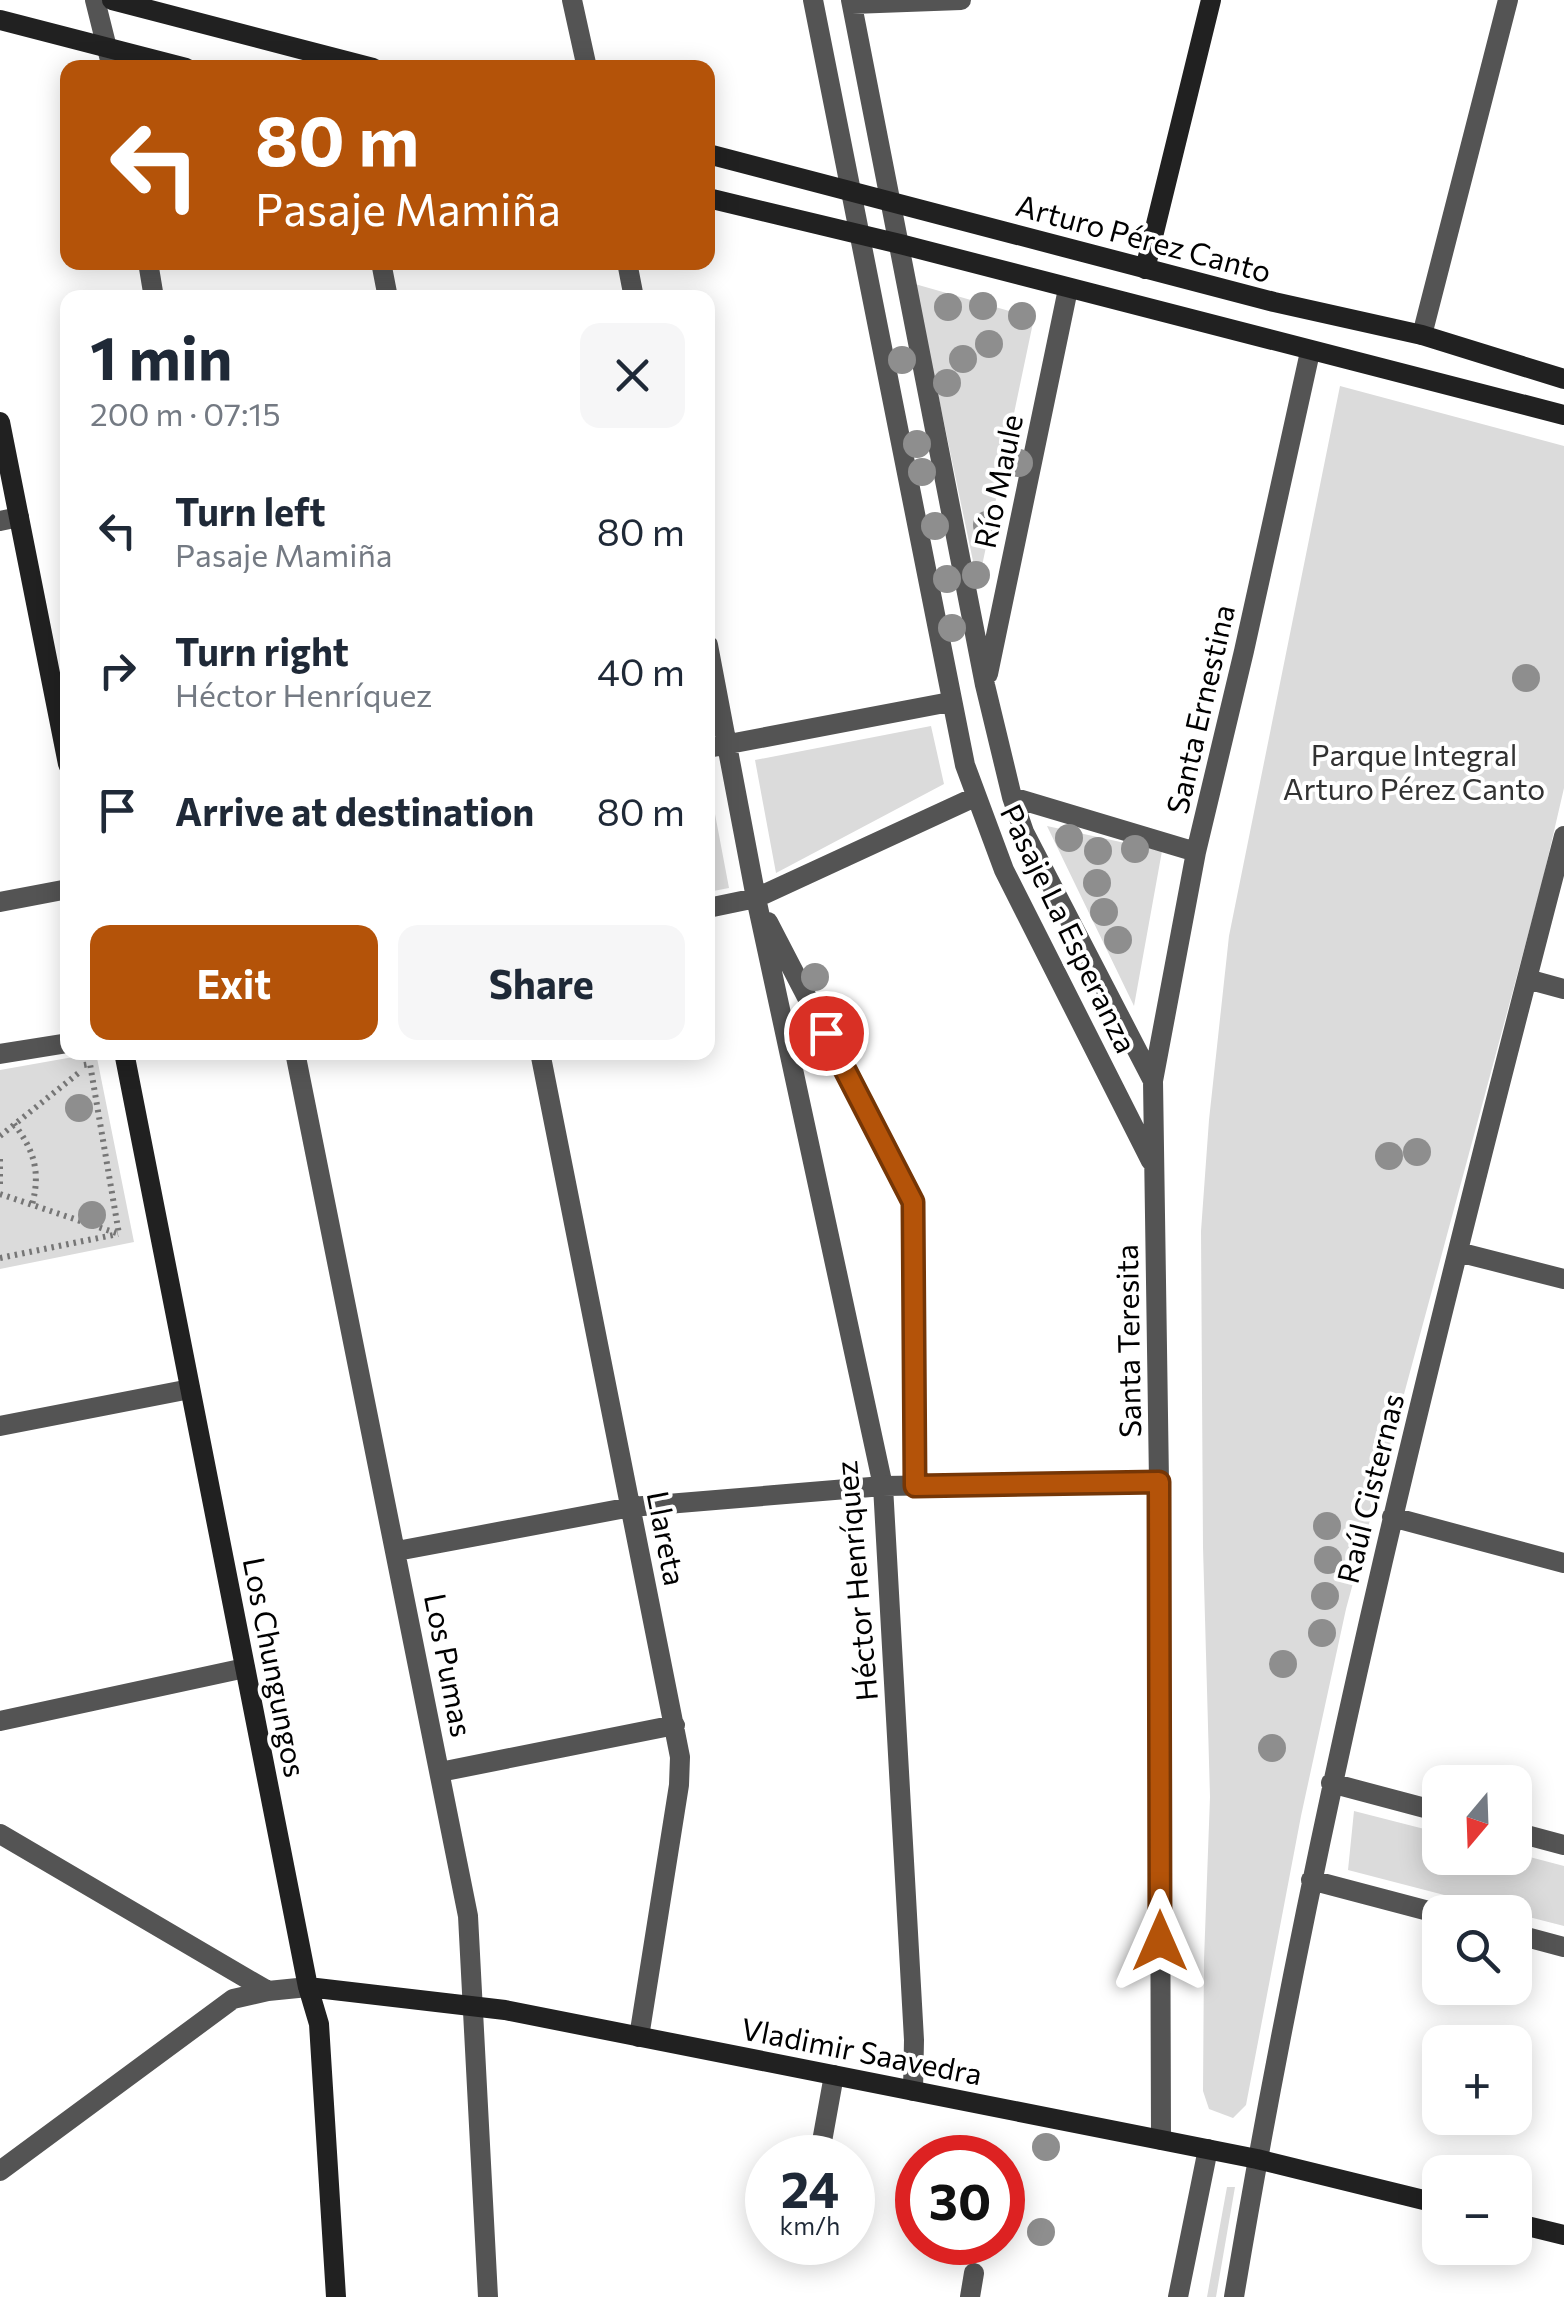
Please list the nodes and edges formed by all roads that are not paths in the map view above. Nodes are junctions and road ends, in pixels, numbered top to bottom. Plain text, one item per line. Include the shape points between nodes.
1 (95, 0) edge
2 (112, 0) edge
3 (572, 0) edge
4 (814, 0) edge
5 (961, 0) edge
6 (1211, 0) edge
7 (1508, 0) edge
8 (852, 2) edge
9 (0, 20) edge
10 (110, 57) edge
11 (342, 60) edge
12 (585, 60) edge
13 (715, 156) edge
14 (852, 191) junction
15 (715, 200) edge
16 (892, 201) junction
17 (861, 234) junction
18 (900, 244) junction
19 (1145, 269) junction
20 (1068, 289) junction
21 (1422, 336) junction
22 (1310, 352) junction
23 (1564, 378) edge
24 (1564, 415) edge
25 (0, 422) edge
26 (9, 519) edge
27 (985, 685) junction
28 (950, 702) junction
29 (715, 715) edge
30 (60, 731) edge
31 (718, 746) edge
32 (975, 797) junction
33 (1012, 797) junction
34 (1564, 836) edge
35 (1196, 852) junction
36 (60, 891) edge
37 (756, 898) junction
38 (0, 902) edge
39 (715, 907) edge
40 (1527, 979) junction
41 (1564, 989) edge
42 (60, 1044) edge
43 (0, 1054) edge
44 (126, 1060) edge
45 (297, 1060) edge
46 (542, 1060) edge
47 (1153, 1081) junction
48 (1154, 1168) junction
49 (1458, 1252) junction
50 (1564, 1278) edge
51 (190, 1389) junction
52 (0, 1426) edge
53 (1159, 1482) junction
54 (883, 1486) junction
55 (915, 1486) junction
56 (631, 1507) junction
57 (1392, 1517) junction
58 (397, 1552) junction
59 (1564, 1563) edge
60 (245, 1668) junction
61 (0, 1721) edge
62 (674, 1725) junction
63 (440, 1772) junction
64 (1330, 1783) junction
65 (1422, 1807) edge
66 (0, 1834) edge
67 (1532, 1836) edge
68 (1564, 1844) edge
69 (1312, 1880) junction
70 (1422, 1909) edge
71 (1532, 1939) edge
72 (1564, 1947) edge
73 (308, 1987) junction
74 (268, 1990) junction
75 (476, 2004) junction
76 (639, 2037) junction
77 (834, 2075) junction
78 (913, 2091) junction
79 (823, 2135) edge
80 (1161, 2140) junction
81 (1208, 2149) junction
82 (1257, 2158) junction
83 (0, 2171) edge
84 (1422, 2199) edge
85 (1532, 2227) edge
86 (1564, 2235) edge
87 (974, 2273) dead end
88 (336, 2297) edge
89 (488, 2297) edge
90 (970, 2297) edge
91 (1178, 2297) edge
92 (1234, 2297) edge

1 - 10 street
2 - 11 street
3 - 12 street
4 - 14 street, Pasaje La Esperanza
5 - 8 street
6 - 19 street
7 - 21 street
8 - 16 street, Pasaje La Esperanza
9 - 10 street
13 - 14 street, Arturo Pérez Canto
14 - 16 street, Arturo Pérez Canto
14 - 17 street, Pasaje La Esperanza
15 - 17 street
16 - 18 street, Pasaje La Esperanza
16 - 19 street, Arturo Pérez Canto
17 - 18 street
17 - 28 street, Pasaje La Esperanza
18 - 20 street
18 - 27 street, Pasaje La Esperanza
19 - 21 street, Arturo Pérez Canto
20 - 22 street
20 - 27 street, Río Maule
21 - 23 street, Arturo Pérez Canto
22 - 24 street
22 - 35 street, Santa Ernestina
25 - 26 street
26 - 30 street
27 - 33 street, Pasaje La Esperanza
28 - 31 street
28 - 32 street, Pasaje La Esperanza
29 - 31 street, Héctor Henríquez
31 - 37 street, Héctor Henríquez
32 - 37 street
32 - 48 street, Pasaje La Esperanza via 1004,870
33 - 35 street
33 - 47 street, Pasaje La Esperanza via 1040,866
34 - 40 street, Raúl Cisternas
35 - 47 street, Santa Ernestina
36 - 38 street
37 - 39 street
37 - 54 street, Héctor Henríquez
37 - 55 street, Héctor Henríquez via 913,1202
40 - 41 street
40 - 49 street, Raúl Cisternas
42 - 43 street
44 - 51 street, Los Chungungos
45 - 58 street, Los Pumas
46 - 56 street, Llareta
47 - 48 street, Santa Teresita
48 - 53 street, Santa Teresita
49 - 50 street
49 - 57 street, Raúl Cisternas
51 - 52 street
51 - 60 street, Los Chungungos
53 - 55 street
53 - 80 street, Santa Teresita
54 - 55 street
54 - 56 street
54 - 78 street, Héctor Henríquez
56 - 58 street
56 - 62 street, Llareta
57 - 59 street
57 - 64 street, Raúl Cisternas
58 - 63 street, Los Pumas
60 - 61 street
60 - 73 street, Los Chungungos
62 - 63 street
62 - 76 street, Llareta via 679,1785
63 - 75 street, Los Pumas via 468,1916
64 - 65 street
64 - 69 street, Raúl Cisternas
66 - 74 street
67 - 68 street
69 - 70 street
69 - 82 street, Raúl Cisternas
71 - 72 street
73 - 74 street, Vladimir Saavedra
73 - 75 street, Vladimir Saavedra
73 - 88 street, Los Chungungos via 319,2024
74 - 83 street, Vladimir Saavedra via 212,2011
75 - 76 street, Vladimir Saavedra
75 - 89 street, Los Pumas
76 - 77 street, Vladimir Saavedra
77 - 78 street, Vladimir Saavedra
77 - 79 street
78 - 80 street, Vladimir Saavedra
80 - 81 street, Vladimir Saavedra
81 - 82 street, Vladimir Saavedra
81 - 91 street
82 - 84 street, Vladimir Saavedra
82 - 92 street, Raúl Cisternas
85 - 86 street
87 - 90 street

